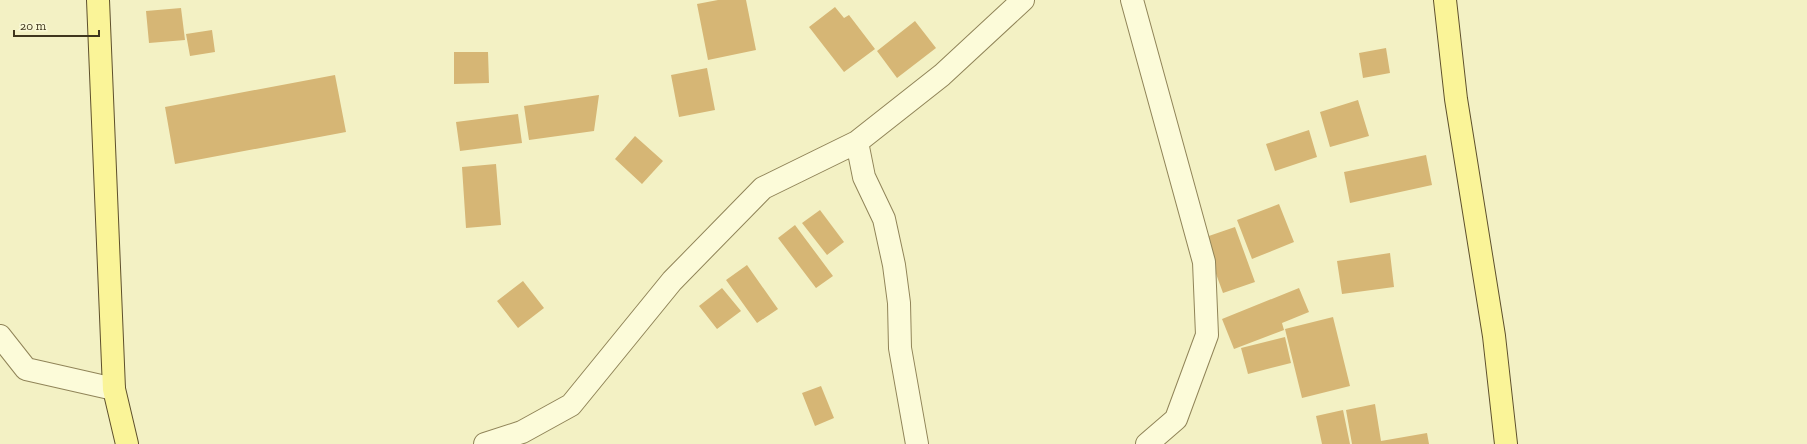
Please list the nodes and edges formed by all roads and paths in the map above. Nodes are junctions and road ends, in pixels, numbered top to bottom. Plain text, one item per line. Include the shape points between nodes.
1 (98, 0) edge
2 (1023, 0) edge
3 (1132, 0) edge
4 (1446, 0) edge
5 (857, 142) junction
6 (0, 336) edge
7 (114, 389) junction
8 (127, 444) edge
9 (485, 444) edge
10 (917, 444) edge
11 (1147, 444) edge
12 (1506, 444) edge

1 - 7 main road
2 - 5 street via 942,75
3 - 11 street via 1204,262 1206,291 1207,336 1176,419
4 - 12 main road via 1456,99 1494,336
5 - 9 street via 763,188 672,281 571,405 522,432
5 - 10 street via 864,177 884,219 894,265 899,303 900,348
6 - 7 street via 26,369
7 - 8 main road

